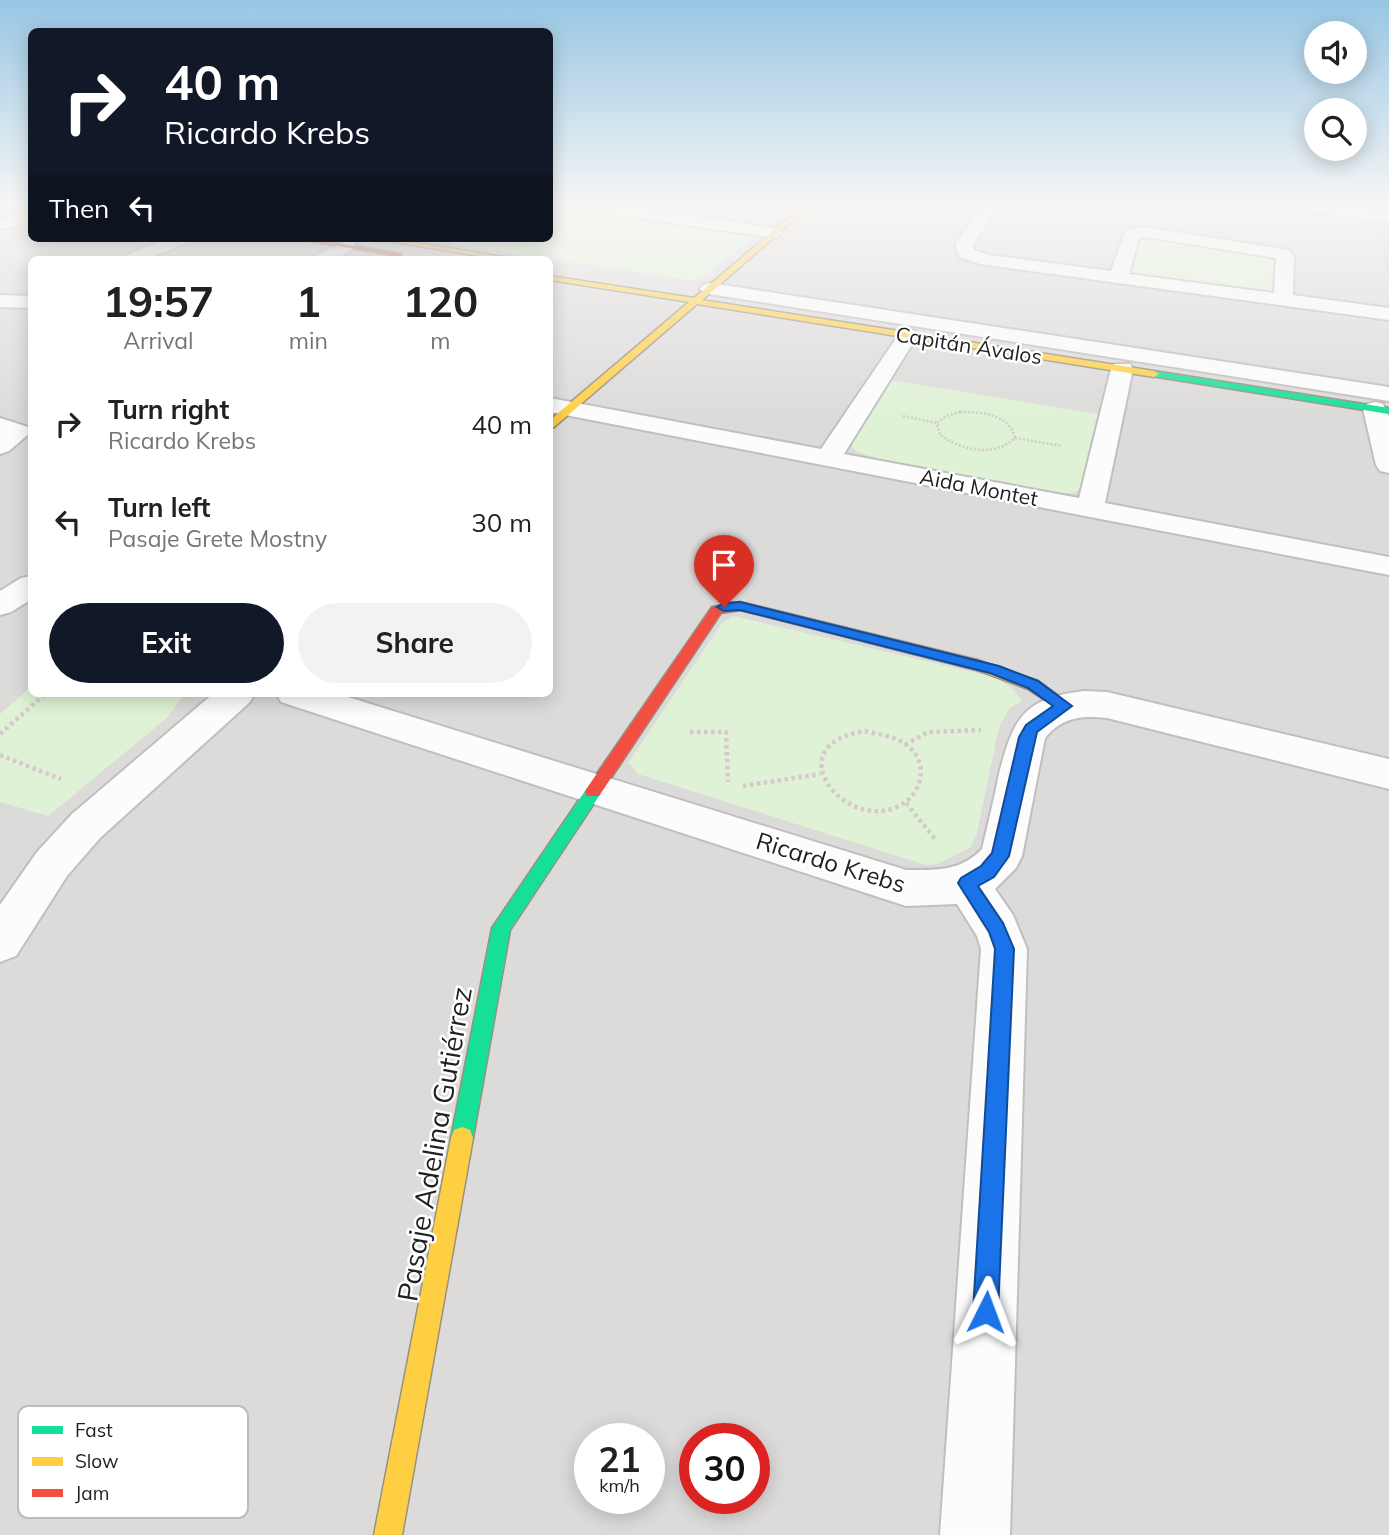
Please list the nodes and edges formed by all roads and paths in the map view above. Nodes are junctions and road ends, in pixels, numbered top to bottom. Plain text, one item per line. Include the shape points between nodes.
1 (604, 276) edge
2 (725, 276) edge
3 (1101, 276) edge
4 (1284, 276) edge
5 (553, 278) edge
6 (1118, 278) joint
7 (703, 295) junction
8 (1283, 300) junction
9 (0, 301) edge
10 (28, 302) edge
11 (1389, 314) edge
12 (908, 335) junction
13 (1122, 369) junction
14 (1384, 405) edge
15 (556, 413) edge
16 (0, 425) edge
17 (950, 442) joint
18 (0, 446) edge
19 (828, 458) junction
20 (1389, 465) edge
21 (1090, 508) junction
22 (1389, 566) edge
23 (42, 697) edge
24 (232, 697) edge
25 (307, 697) edge
26 (1065, 706) junction
27 (1031, 729) junction
28 (633, 733) junction
29 (0, 734) edge
30 (905, 745) junction
31 (0, 755) edge
32 (821, 774) junction
33 (1389, 774) edge
34 (61, 779) dead end
35 (715, 781) dead end
36 (728, 785) junction
37 (595, 789) junction
38 (967, 883) junction
39 (0, 942) edge
40 (388, 1535) edge
41 (975, 1535) edge

1 - 7 street, Capitán Ávalos
2 - 7 street
3 - 6 street
4 - 8 street
5 - 7 street, Capitán Ávalos
6 - 8 street
7 - 12 street, Capitán Ávalos
7 - 14 street, Capitán Ávalos
7 - 15 street
8 - 11 street
9 - 10 street
12 - 13 street, Capitán Ávalos
12 - 19 street
13 - 14 street, Capitán Ávalos
13 - 21 street
14 - 20 street
15 - 19 street, Aida Montet
16 - 18 street via 19,432
17 - 17 path via 940,435 937,423 960,412 995,417 1015,433 1008,445 993,449
19 - 21 street, Aida Montet
21 - 22 street, Aida Montet
23 - 29 path
24 - 39 street via 86,825 52,864
25 - 37 street, Ricardo Krebs
26 - 27 street
26 - 28 street, Pasaje Adelina Gutiérrez via 1033,685 994,670 731,606 718,610
26 - 33 street via 1107,705
27 - 30 path via 929,732
27 - 38 street, Ricardo Krebs via 1000,856 988,872
28 - 36 path via 726,732
28 - 37 street, Pasaje Adelina Gutiérrez
30 - 32 path via 880,733 851,733 829,744 820,763
30 - 32 path via 915,754 924,775 922,786 915,796 893,808 878,810 848,803 826,785
31 - 34 path
32 - 36 path
35 - 36 path
37 - 38 street, Ricardo Krebs via 906,888
37 - 40 street, Pasaje Adelina Gutiérrez via 500,928
38 - 41 street via 997,929 1004,949

